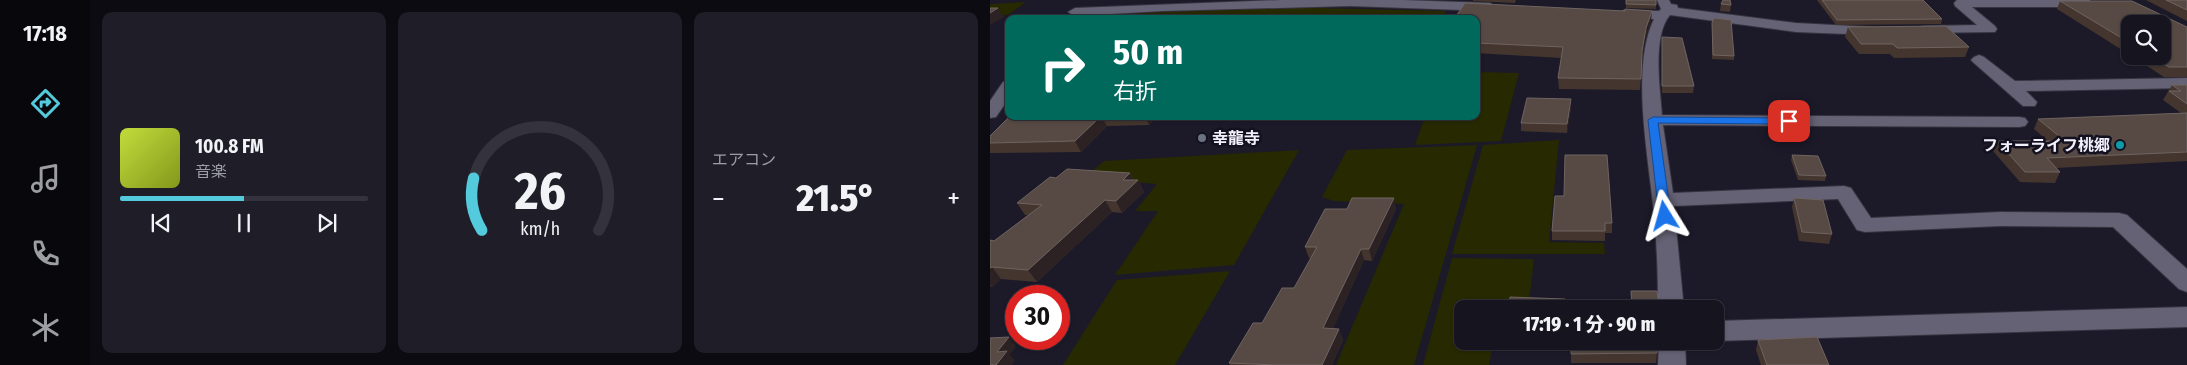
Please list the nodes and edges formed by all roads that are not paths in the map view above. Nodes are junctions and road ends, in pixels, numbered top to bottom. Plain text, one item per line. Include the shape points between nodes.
1 (1084, 0) edge
2 (1684, 0) edge
3 (1418, 2) edge
4 (1245, 3) edge
5 (2095, 3) edge
6 (1506, 8) edge
7 (1664, 9) edge
8 (1613, 13) edge
9 (1073, 15) edge
10 (1082, 15) edge
11 (1884, 30) edge
12 (1913, 30) edge
13 (1979, 60) dead end
14 (2187, 83) edge
15 (2011, 86) junction
16 (1002, 88) edge
17 (2029, 102) dead end
18 (990, 113) edge
19 (1653, 120) junction
20 (2019, 122) dead end
21 (1662, 200) junction
22 (2187, 283) edge
23 (1671, 300) edge
24 (2187, 316) edge
25 (1724, 331) edge
26 (1672, 350) edge
27 (1672, 365) edge

1 - 9 street
2 - 7 street
3 - 4 street
3 - 6 street
4 - 10 street
5 - 12 street via 1960,3 1990,28
7 - 8 street
7 - 11 street via 1837,31
7 - 19 street via 1654,35
13 - 15 street
14 - 15 street
15 - 17 street
16 - 18 street
19 - 20 street
19 - 21 street
21 - 22 street via 1844,192 1865,225 2118,220
21 - 23 street
24 - 25 street
26 - 27 street

